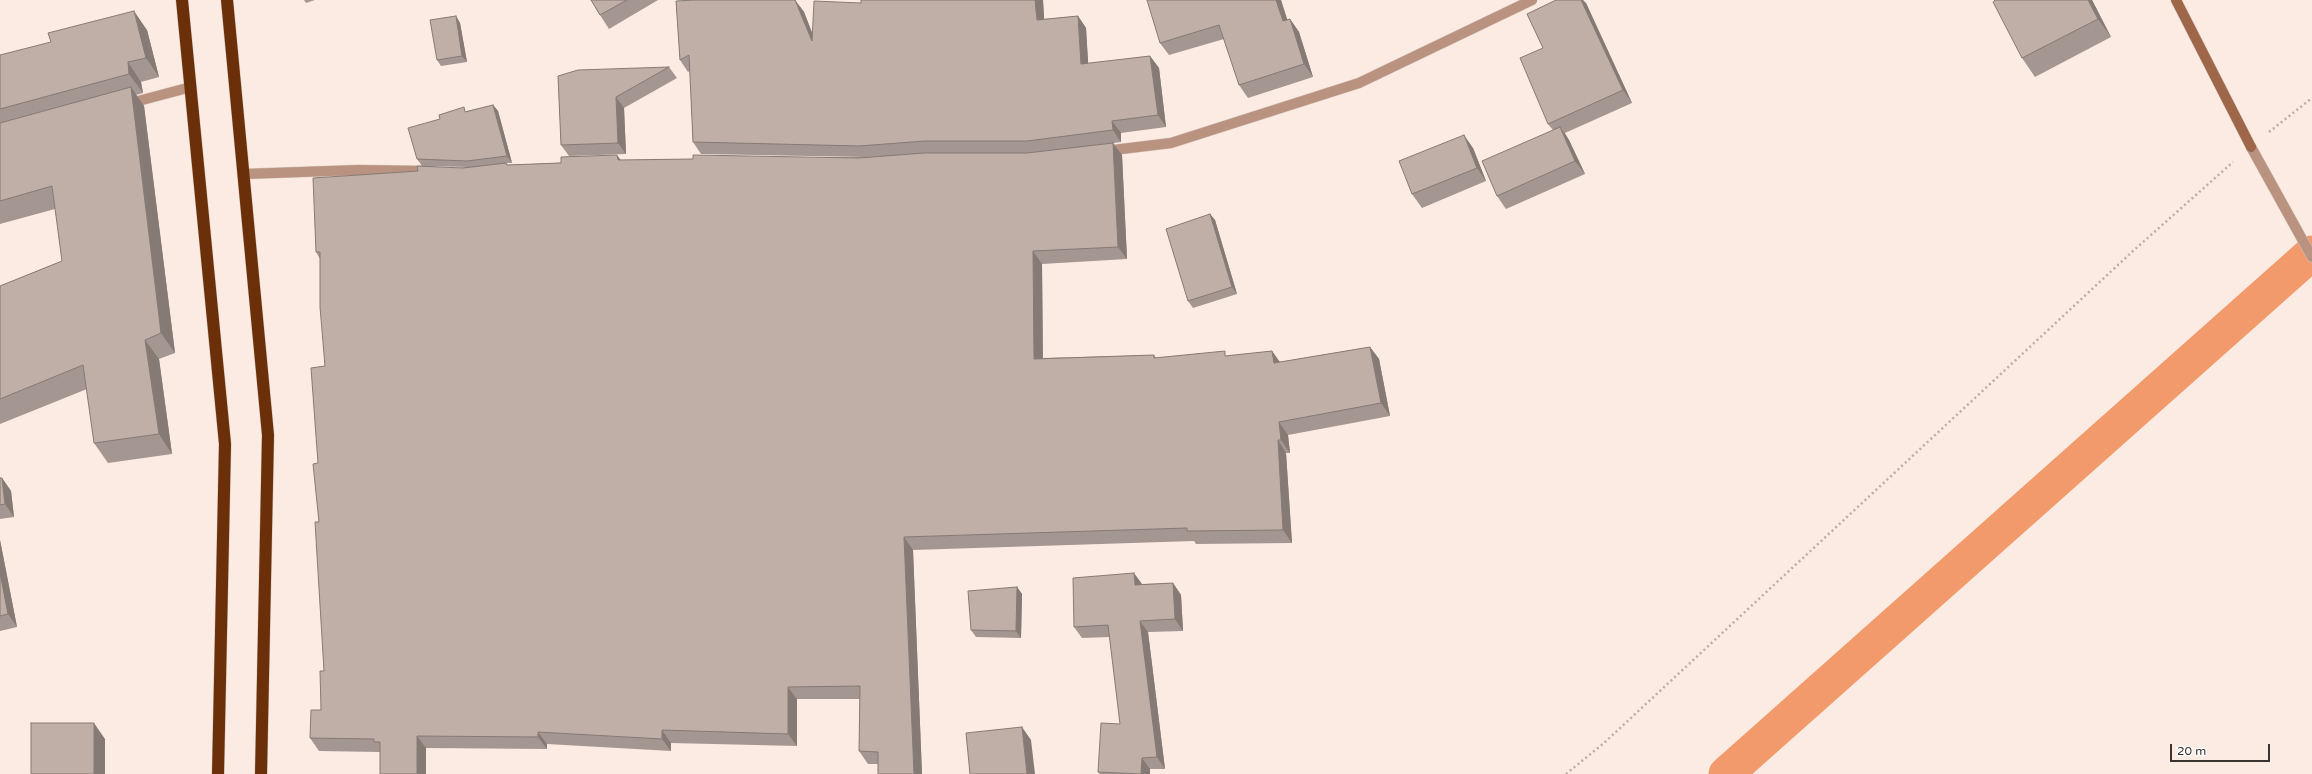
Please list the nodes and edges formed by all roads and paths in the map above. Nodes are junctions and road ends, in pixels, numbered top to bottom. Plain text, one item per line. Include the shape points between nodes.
1 (182, 0) edge
2 (227, 0) edge
3 (1532, 0) edge
4 (2176, 0) edge
5 (191, 87) junction
6 (2312, 98) edge
7 (114, 108) edge
8 (2251, 147) junction
9 (1092, 152) edge
10 (440, 172) edge
11 (244, 174) junction
12 (2312, 257) edge
13 (218, 774) edge
14 (261, 774) edge
15 (1566, 774) edge

1 - 5 highway
2 - 11 highway
3 - 9 street via 1359,84 1171,143
4 - 8 street
5 - 7 street
5 - 13 highway via 225,444
6 - 8 path
8 - 12 street
8 - 15 path via 2132,251 1604,743
10 - 11 street via 358,170
11 - 14 highway via 268,435

